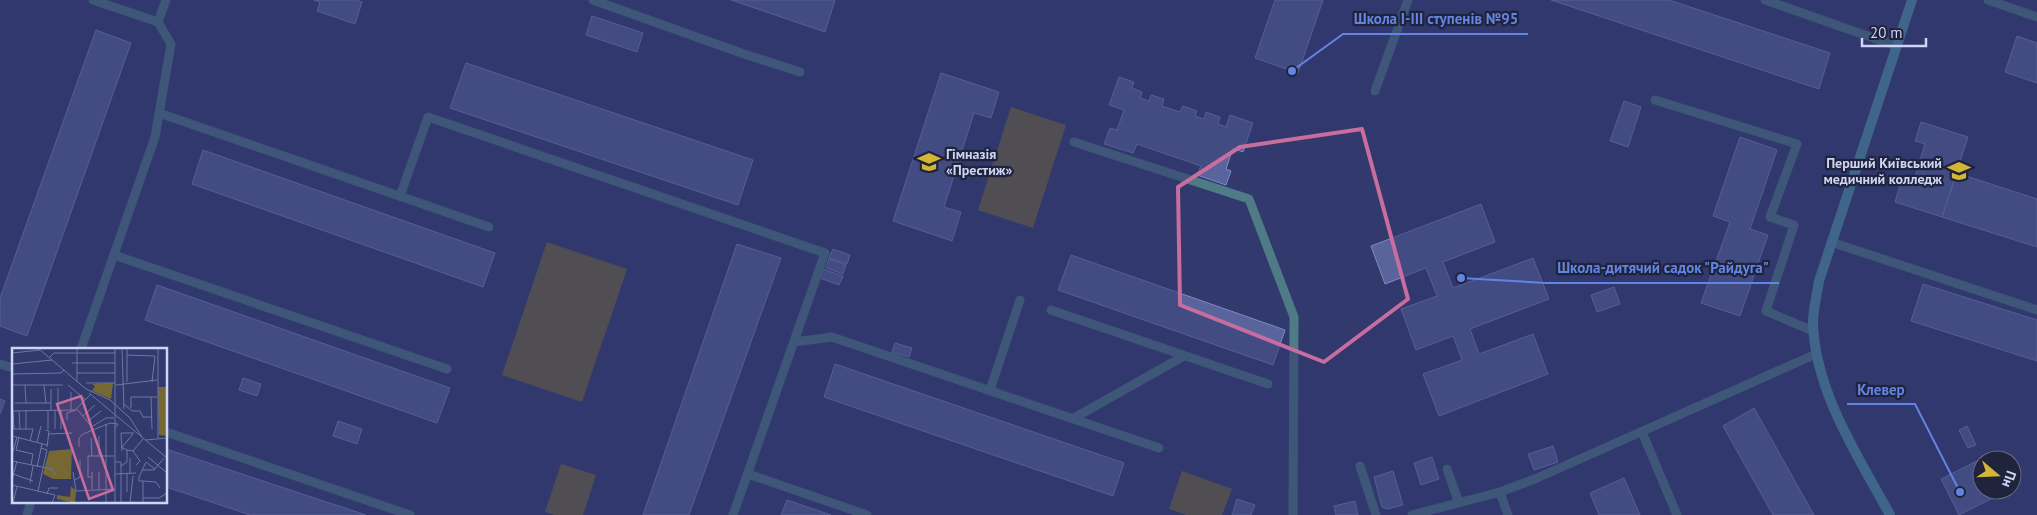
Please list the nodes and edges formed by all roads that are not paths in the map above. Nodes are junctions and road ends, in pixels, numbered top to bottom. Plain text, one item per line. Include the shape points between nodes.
1 (93, 0) edge
2 (166, 0) edge
3 (593, 0) edge
4 (1408, 0) edge
5 (1765, 0) edge
6 (1912, 0) edge
7 (1988, 0) edge
8 (2037, 17) edge
9 (158, 22) junction
10 (1896, 46) junction
11 (800, 72) dead end
12 (1375, 91) dead end
13 (1655, 100) dead end
14 (160, 113) junction
15 (1074, 142) dead end
16 (400, 196) junction
17 (489, 227) dead end
18 (1831, 242) junction
19 (114, 255) junction
20 (1020, 300) dead end
21 (1051, 310) dead end
22 (2037, 310) edge
23 (1814, 331) junction
24 (794, 342) junction
25 (81, 348) edge
26 (1816, 354) junction
27 (1184, 356) junction
28 (447, 369) dead end
29 (1268, 384) dead end
30 (990, 390) junction
31 (1074, 418) junction
32 (1642, 432) junction
33 (168, 433) edge
34 (1159, 448) dead end
35 (1360, 466) dead end
36 (1446, 469) dead end
37 (748, 474) junction
38 (1500, 492) junction
39 (31, 502) edge
40 (1459, 503) junction
41 (27, 515) edge
42 (410, 515) edge
43 (733, 515) edge
44 (866, 515) edge
45 (1293, 515) edge
46 (1376, 515) edge
47 (1412, 515) edge
48 (1508, 515) edge
49 (1677, 515) edge
50 (1890, 515) edge

1 - 9 lane
2 - 9 lane
3 - 11 lane
4 - 12 lane
5 - 10 lane
6 - 10 street
7 - 8 lane
9 - 14 lane via 171,44
10 - 18 street
13 - 23 lane via 1797,144 1770,217 1794,225 1766,311
14 - 16 lane
14 - 19 lane via 155,137
15 - 45 lane via 1249,199 1294,317
16 - 17 lane
16 - 24 lane via 428,117 824,252
18 - 22 lane
18 - 23 street via 1819,281
19 - 25 lane
19 - 28 lane
20 - 30 lane
21 - 27 lane
23 - 26 street
24 - 30 lane via 832,337
24 - 37 lane
26 - 32 lane
26 - 50 street via 1839,422
27 - 29 lane
27 - 31 lane
30 - 31 lane
31 - 34 lane
32 - 38 lane
32 - 49 lane
33 - 42 lane
35 - 46 lane
36 - 40 lane
37 - 43 lane
37 - 44 lane
38 - 40 lane
38 - 48 lane
39 - 41 lane
40 - 47 lane

